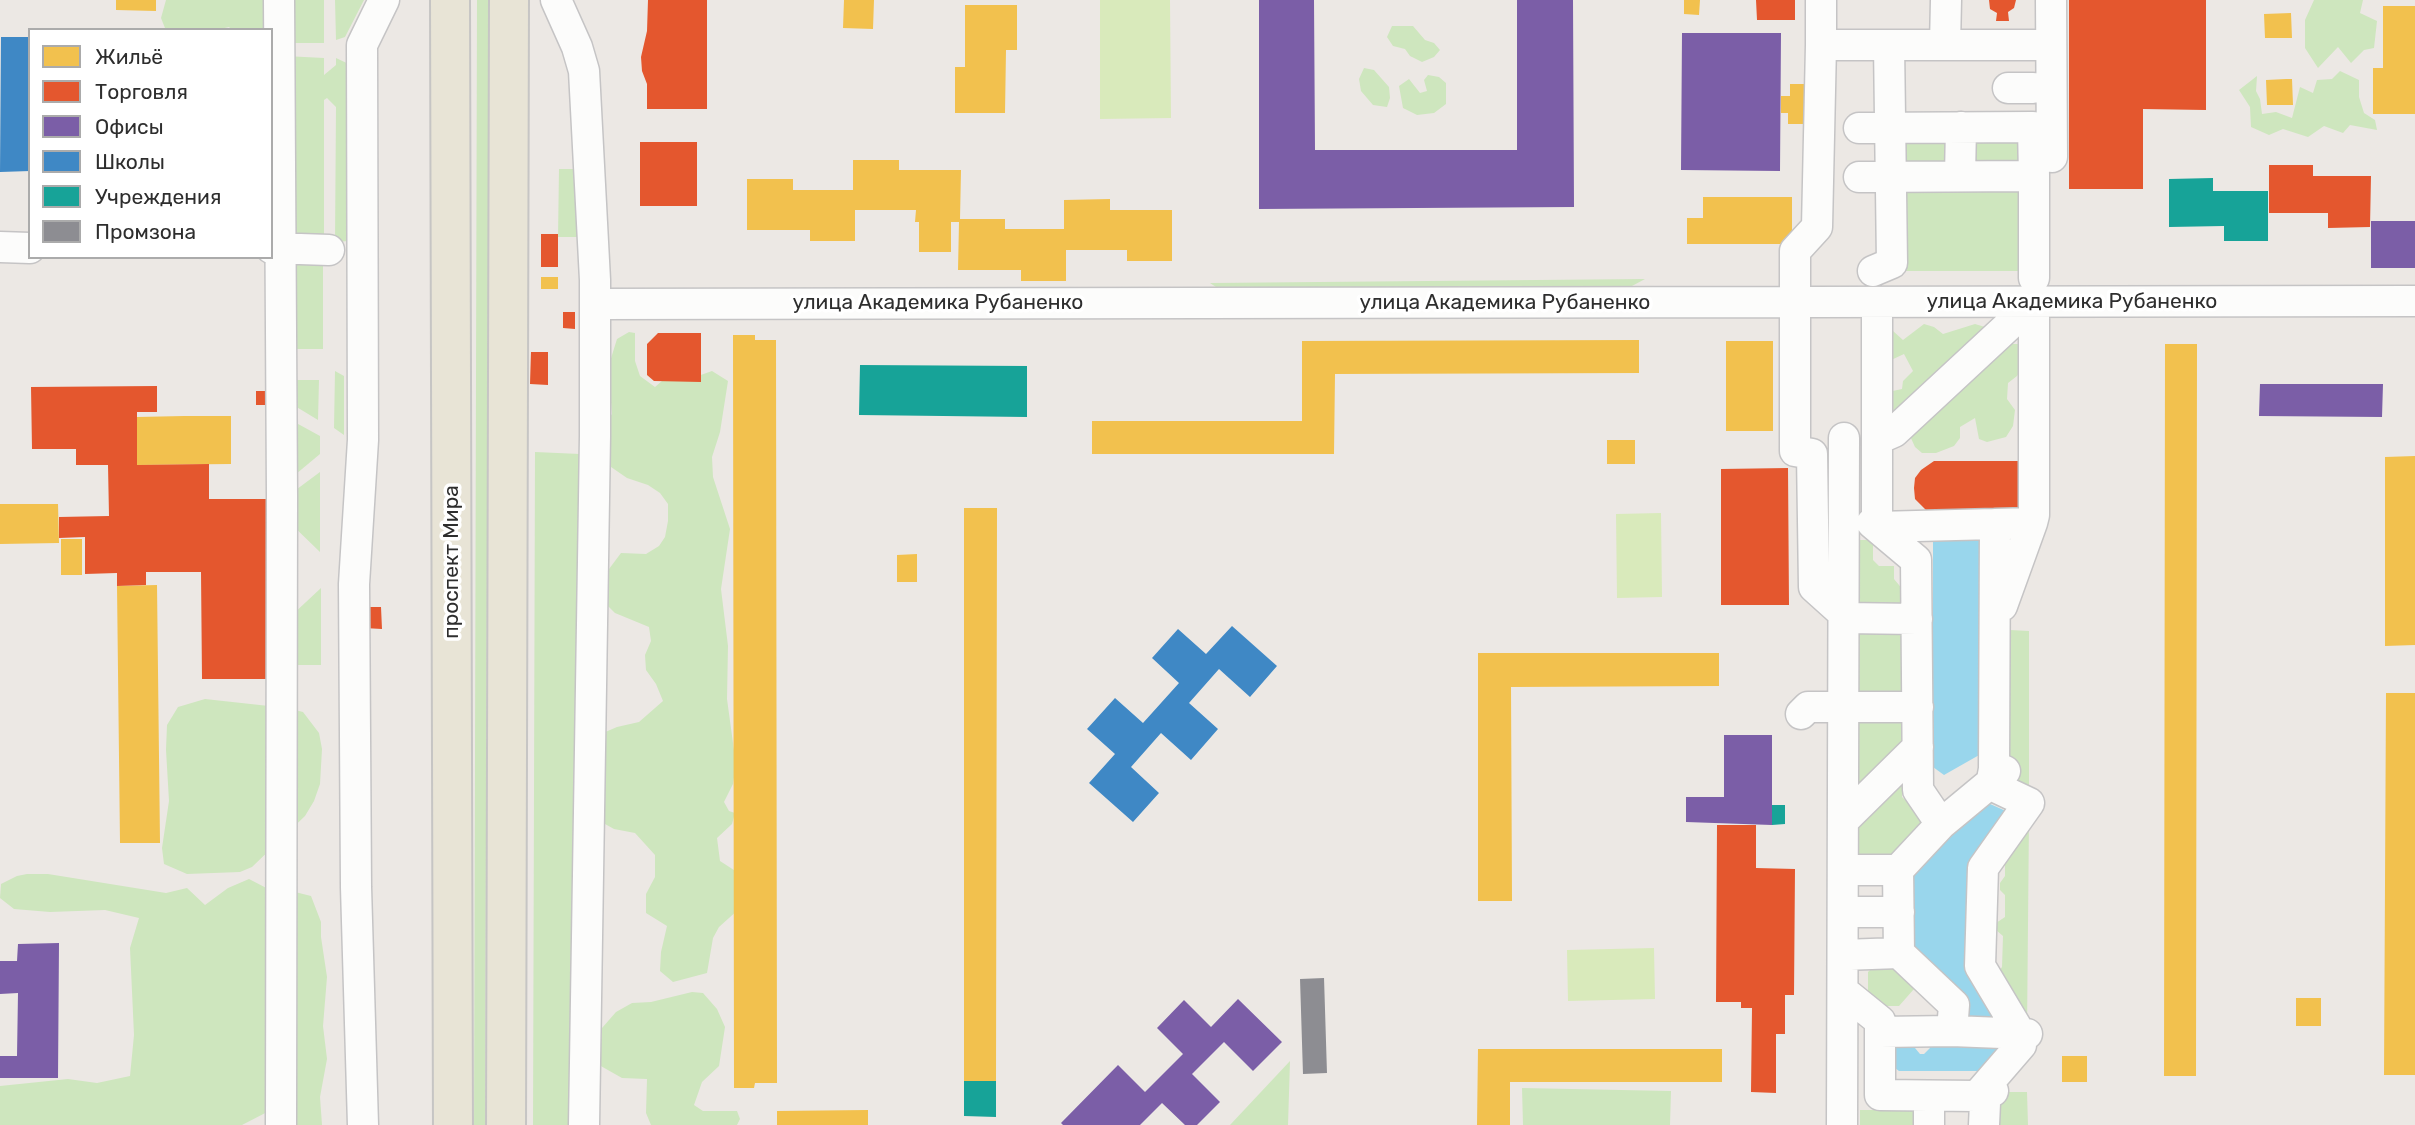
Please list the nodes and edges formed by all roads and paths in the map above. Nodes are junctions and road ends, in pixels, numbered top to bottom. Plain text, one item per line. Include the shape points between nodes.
1 (279, 0) edge
2 (384, 0) edge
3 (450, 0) edge
4 (509, 0) edge
5 (556, 0) edge
6 (1821, 0) edge
7 (1946, 0) edge
8 (2051, 0) edge
9 (1821, 45) junction
10 (1889, 45) junction
11 (1945, 45) junction
12 (2051, 45) junction
13 (2024, 82) dead end
14 (1961, 127) junction
15 (2033, 127) junction
16 (1859, 128) dead end
17 (1891, 128) junction
18 (1960, 176) junction
19 (2034, 176) junction
20 (1859, 177) dead end
21 (1890, 177) junction
22 (2052, 205) dead end
23 (0, 247) edge
24 (28, 248) edge
25 (275, 248) edge
26 (329, 250) dead end
27 (1877, 276) dead end
28 (2034, 290) junction
29 (2415, 301) edge
30 (1795, 302) junction
31 (595, 304) junction
32 (1877, 313) dead end
33 (1845, 446) junction
34 (1878, 446) junction
35 (1812, 454) junction
36 (1845, 500) junction
37 (2032, 523) junction
38 (1995, 524) junction
39 (1877, 527) junction
40 (1844, 616) junction
41 (1917, 619) junction
42 (1994, 626) junction
43 (1844, 706) junction
44 (1917, 707) junction
45 (1801, 713) dead end
46 (1918, 747) junction
47 (2001, 775) junction
48 (1844, 820) junction
49 (1941, 824) junction
50 (1843, 870) junction
51 (1898, 870) junction
52 (1843, 912) junction
53 (1899, 912) junction
54 (1899, 953) junction
55 (1843, 955) junction
56 (1843, 991) junction
57 (1952, 1031) junction
58 (1880, 1032) junction
59 (2024, 1039) junction
60 (1985, 1070) junction
61 (1880, 1096) junction
62 (1929, 1096) junction
63 (1842, 1114) edge
64 (281, 1125) edge
65 (363, 1125) edge
66 (453, 1125) edge
67 (506, 1125) edge
68 (584, 1125) edge
69 (1929, 1125) edge
70 (1984, 1125) edge

1 - 25 street
2 - 65 street via 362,45 363,440 354,584
3 - 66 main road, проспект Мира
4 - 67 main road
5 - 31 street via 584,71
6 - 9 street
7 - 11 street
8 - 12 street
9 - 10 street
9 - 30 street via 1817,227 1795,251
10 - 11 street
10 - 17 street
11 - 12 street
12 - 22 street
13 - 15 street
14 - 15 street
14 - 17 street
14 - 18 street
15 - 19 street
16 - 17 street
17 - 21 street
18 - 19 street
18 - 21 street
19 - 28 street
20 - 21 street
21 - 27 street via 1892,263
23 - 24 street
25 - 26 street
25 - 64 street
28 - 29 street, улица Академика Рубаненко via 2129,302
28 - 30 street, улица Академика Рубаненко
28 - 34 street
28 - 37 street
30 - 31 street, улица Академика Рубаненко
30 - 35 street via 1795,451
31 - 68 street
32 - 34 street
33 - 34 street
33 - 35 street
33 - 36 street
34 - 39 street
35 - 40 street via 1814,587
36 - 39 street
36 - 40 street
37 - 38 street
37 - 42 street
38 - 39 street
38 - 42 street
39 - 41 street via 1916,560
40 - 41 street
40 - 43 street
41 - 44 street
42 - 47 street via 2002,712 1994,769
43 - 44 street
43 - 45 street via 1808,707
43 - 48 street
44 - 46 street
46 - 48 street
46 - 49 street via 1918,790
47 - 49 street
47 - 59 street via 2029,803 1983,868 1980,966
48 - 50 street
49 - 51 street
50 - 51 street
50 - 52 street
51 - 53 street
52 - 53 street
52 - 55 street
53 - 54 street
54 - 55 street
54 - 57 street via 1954,1005
55 - 56 street
56 - 58 street via 1880,1021
56 - 63 street
57 - 58 street
57 - 60 street
58 - 61 street
59 - 60 street
59 - 60 street
60 - 62 street
60 - 70 street
61 - 62 street
61 - 63 street via 1881,1102
62 - 69 street

